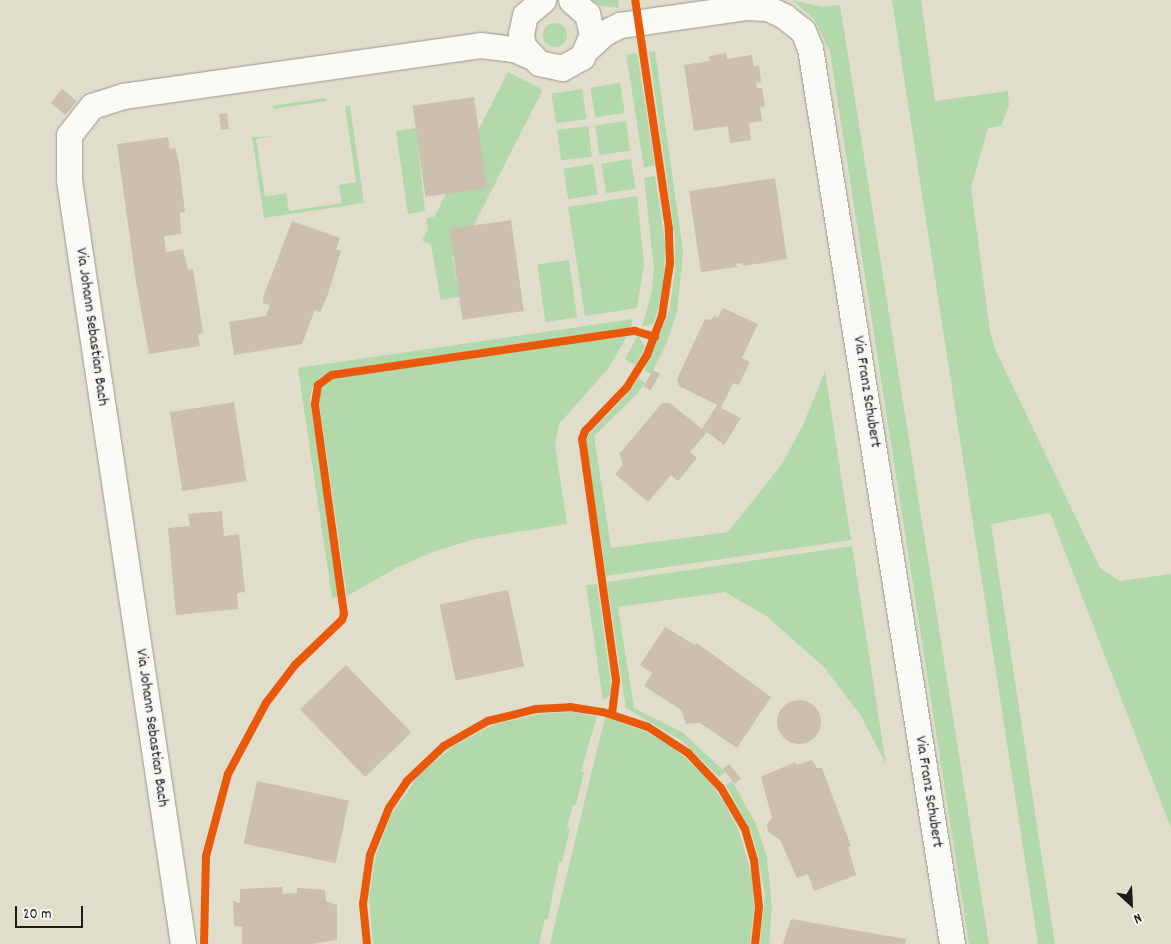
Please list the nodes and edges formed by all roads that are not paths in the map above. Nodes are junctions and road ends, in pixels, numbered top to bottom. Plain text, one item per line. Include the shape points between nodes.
1 (541, 0) edge
2 (579, 7) edge
3 (522, 24) junction
4 (620, 25) junction
5 (480, 45) junction
6 (589, 47) junction
7 (530, 56) junction
8 (183, 944) edge
9 (952, 944) edge

1 - 3 street via 531,7
2 - 4 street, Via Franz Schubert
2 - 6 street via 592,36
3 - 5 street, Via Johann Sebastian Bach
3 - 7 street via 523,46
4 - 6 street, Via Franz Schubert via 604,33
4 - 9 street, Via Franz Schubert via 746,7 767,8 784,16 802,31 810,48
5 - 7 street, Via Johann Sebastian Bach via 514,49
5 - 8 street, Via Johann Sebastian Bach via 123,96 92,106 69,135 71,190
6 - 7 street, Via Franz Schubert via 582,57 562,68 550,68

